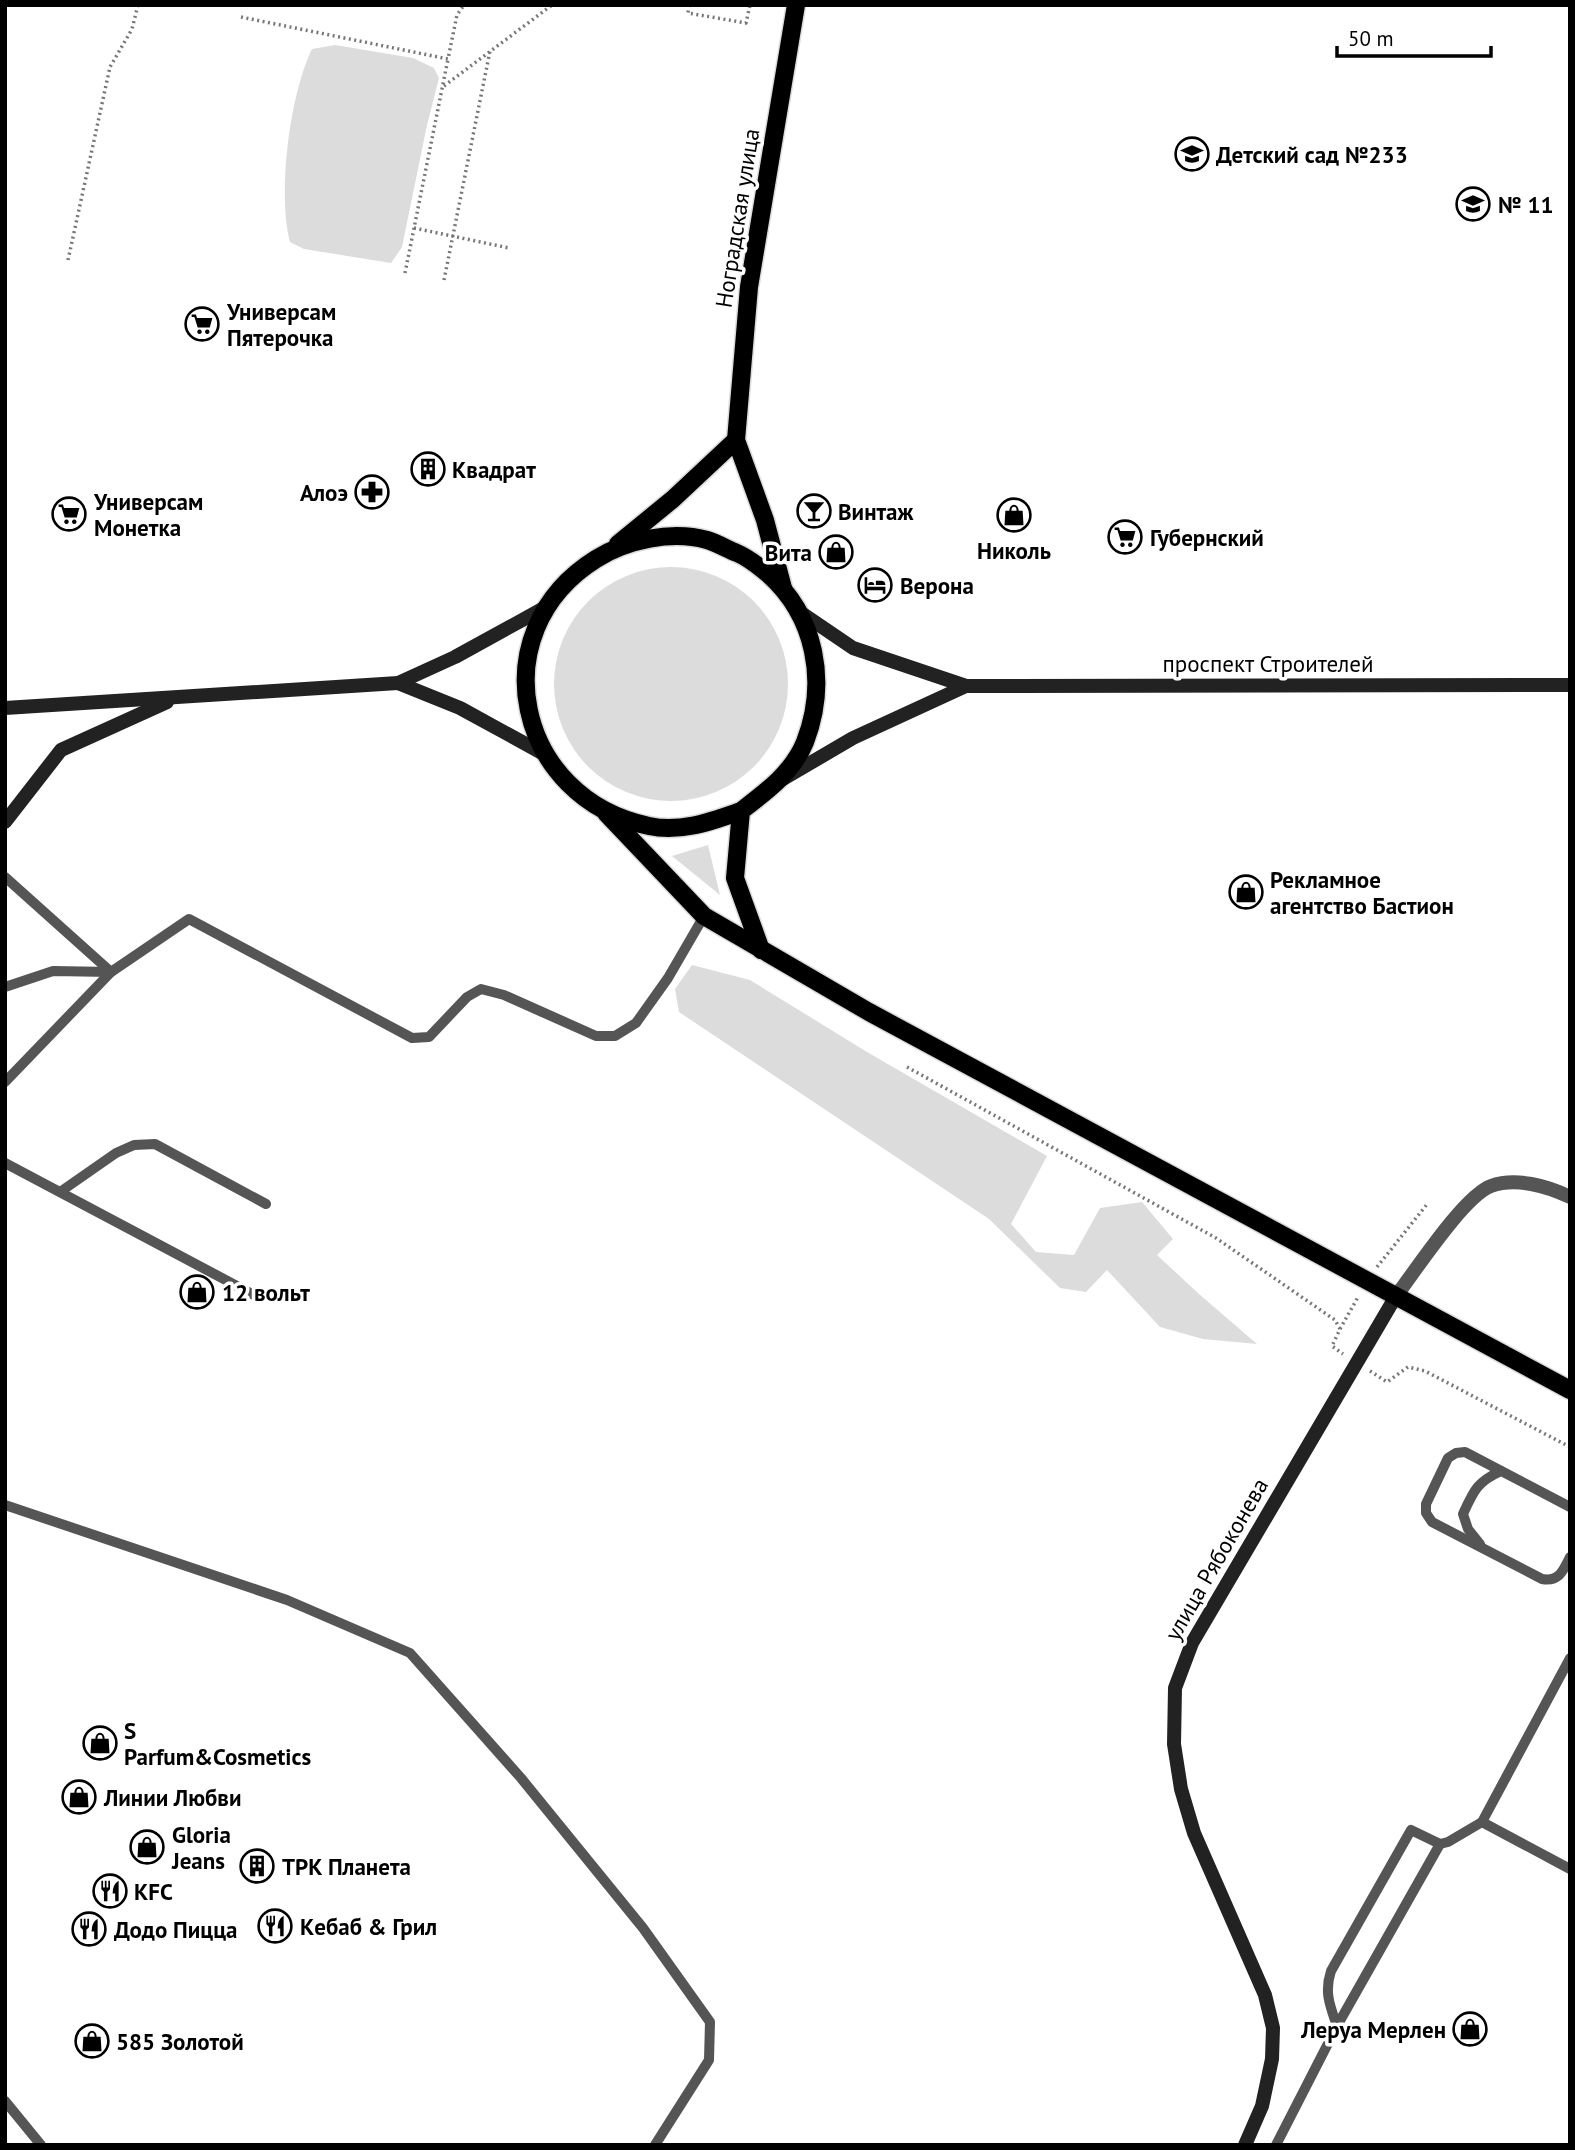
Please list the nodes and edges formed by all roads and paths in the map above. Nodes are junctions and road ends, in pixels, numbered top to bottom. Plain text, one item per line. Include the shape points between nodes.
1 (138, 5) edge
2 (464, 5) edge
3 (552, 5) edge
4 (689, 5) edge
5 (750, 5) edge
6 (796, 5) edge
7 (241, 17) dead end
8 (490, 51) junction
9 (448, 59) junction
10 (442, 87) junction
11 (414, 228) junction
12 (453, 236) junction
13 (509, 248) dead end
14 (68, 260) dead end
15 (404, 273) dead end
16 (444, 280) dead end
17 (736, 440) junction
18 (614, 547) junction
19 (783, 588) junction
20 (545, 607) junction
21 (800, 612) junction
22 (398, 683) junction
23 (1570, 685) edge
24 (965, 686) junction
25 (175, 699) junction
26 (5, 708) edge
27 (544, 754) junction
28 (779, 782) junction
29 (741, 811) junction
30 (606, 813) junction
31 (5, 822) edge
32 (5, 877) edge
33 (704, 916) junction
34 (761, 950) junction
35 (111, 972) junction
36 (5, 987) edge
37 (907, 1067) dead end
38 (5, 1082) edge
39 (5, 1163) edge
40 (60, 1192) junction
41 (1570, 1197) edge
42 (1428, 1203) dead end
43 (266, 1205) dead end
44 (1367, 1279) junction
45 (254, 1295) dead end
46 (1396, 1296) junction
47 (1340, 1329) junction
48 (1357, 1363) junction
49 (1570, 1390) edge
50 (1570, 1447) edge
51 (1502, 1471) junction
52 (5, 1505) edge
53 (1570, 1507) edge
54 (1484, 1549) junction
55 (1570, 1557) edge
56 (1570, 1658) edge
57 (1482, 1822) junction
58 (1440, 1844) junction
59 (1570, 1869) edge
60 (1337, 2026) junction
61 (5, 2101) edge
62 (41, 2145) edge
63 (655, 2145) edge
64 (1245, 2145) edge
65 (1276, 2145) edge

1 - 14 path via 110,67
2 - 9 path via 457,15
3 - 8 path
4 - 5 path via 688,13 746,23
6 - 17 main road, Ноградская улица via 749,287
7 - 9 path
8 - 10 path
8 - 12 path
9 - 10 path
10 - 11 path
11 - 12 path
11 - 15 path
12 - 13 path
12 - 16 path
17 - 18 main road
17 - 19 main road
18 - 19 main road via 659,536 706,540 748,557
18 - 20 main road via 575,572
19 - 21 main road
20 - 22 main road
20 - 27 main road via 530,642 525,680 530,719
21 - 24 main road via 853,648
21 - 28 main road via 816,655 817,700 804,744
22 - 25 main road
22 - 27 main road via 460,708
23 - 24 main road, проспект Строителей
24 - 28 main road via 853,738
25 - 26 main road
25 - 31 main road via 61,750
27 - 30 main road via 571,788
28 - 29 main road
29 - 30 main road via 697,827 651,827
29 - 34 main road via 735,878
30 - 33 main road
32 - 35 lane
33 - 34 main road
33 - 35 lane via 636,1023 615,1036 596,1036 481,989 467,997 429,1037 412,1038 189,919
34 - 44 main road
35 - 36 lane via 53,971
35 - 38 lane
37 - 47 path via 1216,1238 1335,1320
39 - 40 lane
40 - 43 lane via 116,1153 134,1145 155,1144
40 - 45 lane
41 - 46 street via 1551,1188 1515,1182 1490,1186 1460,1210
42 - 44 path
44 - 46 main road
44 - 47 path
46 - 48 main road, улица Рябоконева
46 - 49 main road
47 - 48 path via 1332,1346
48 - 50 path via 1387,1382 1408,1367 1425,1371
48 - 64 main road, улица Рябоконева via 1192,1643 1175,1688 1174,1744 1181,1789 1194,1833 1265,1995 1273,2028 1262,2106
51 - 53 lane
51 - 54 lane via 1476,1486 1463,1514
51 - 54 lane via 1465,1452 1456,1453 1448,1458 1426,1504 1432,1522
52 - 63 lane via 287,1600 410,1653 530,1789 643,1928 710,2022 709,2060
54 - 55 lane via 1551,1581 1560,1576
56 - 57 lane
57 - 58 lane
57 - 59 lane
58 - 60 lane
58 - 60 lane via 1411,1829 1331,1971 1327,1999
60 - 65 lane
61 - 62 lane

